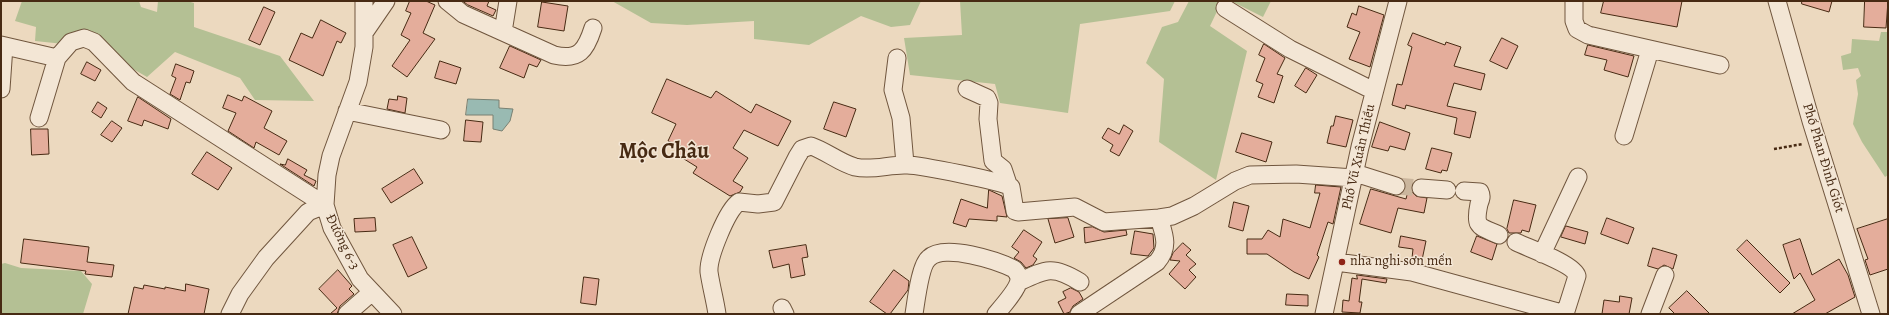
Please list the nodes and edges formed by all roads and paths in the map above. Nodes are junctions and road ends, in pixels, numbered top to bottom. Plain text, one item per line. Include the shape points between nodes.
1 (364, 1) edge
2 (386, 1) edge
3 (448, 1) edge
4 (508, 1) edge
5 (1398, 1) edge
6 (1574, 1) edge
7 (1777, 1) edge
8 (1225, 8) dead end
9 (593, 28) dead end
10 (503, 32) junction
11 (364, 33) junction
12 (2, 46) edge
13 (1650, 50) junction
14 (57, 58) junction
15 (896, 58) dead end
16 (1720, 65) dead end
17 (967, 89) dead end
18 (1, 90) edge
19 (1374, 91) junction
20 (346, 112) junction
21 (39, 118) dead end
22 (441, 130) dead end
23 (1624, 136) dead end
24 (1817, 141) junction
25 (1774, 149) dead end
26 (905, 164) junction
27 (1355, 176) junction
28 (1578, 177) dead end
29 (1008, 184) junction
30 (1396, 186) tunnel mouth
31 (1420, 188) tunnel mouth
32 (1447, 190) dead end
33 (1464, 191) dead end
34 (325, 205) junction
35 (1159, 218) junction
36 (1499, 235) dead end
37 (1516, 242) dead end
38 (1542, 254) junction
39 (1336, 262) junction
40 (1665, 275) dead end
41 (1019, 282) junction
42 (1080, 282) dead end
43 (372, 292) junction
44 (230, 314) edge
45 (347, 314) edge
46 (393, 314) edge
47 (717, 314) edge
48 (914, 314) edge
49 (996, 314) edge
50 (1079, 314) edge
51 (1324, 314) edge
52 (1565, 314) edge
53 (1650, 314) edge
54 (1872, 314) edge

1 - 11 street
2 - 11 street
3 - 10 street via 463,14
4 - 10 street
5 - 19 street, Phố Vũ Xuân Thiều
6 - 13 street via 1574,21 1577,29 1588,35
7 - 24 street, Phố Phan Đình Giót
8 - 19 street via 1290,49
9 - 10 street via 584,50 561,57
11 - 20 street via 358,82
12 - 14 street
12 - 18 street
13 - 16 street
13 - 23 street
14 - 21 street
14 - 34 street via 71,42 84,38 94,42 133,82
15 - 26 street via 893,90 901,118
17 - 29 street via 987,98 993,161 1003,169
19 - 27 street, Phố Vũ Xuân Thiều
20 - 22 street
20 - 34 street, Đường 6-3 via 331,156
24 - 25 path
24 - 54 street, Phố Phan Đình Giót
26 - 29 street
26 - 47 street via 884,168 857,167 811,146 802,149 774,202 739,202 732,209 710,262 709,271
27 - 30 street
27 - 35 street via 1250,175 1235,180 1194,206 1172,216
27 - 39 street, Phố Vũ Xuân Thiều
28 - 38 street
29 - 35 street via 1015,211 1018,212 1076,207 1104,222
31 - 32 street
33 - 36 street via 1480,192 1482,196 1477,222
34 - 43 street, Đường 6-3 via 332,228 348,258 360,279
34 - 44 street via 308,212 266,258 240,294
35 - 50 street via 1166,246 1157,262
37 - 38 street
38 - 52 street via 1566,264 1576,272
39 - 51 street, Phố Vũ Xuân Thiều
39 - 52 street via 1412,272
40 - 53 street
41 - 42 street via 1053,269
41 - 48 street via 1014,268 1005,264 963,254 934,254 925,262
41 - 49 street
43 - 45 street
43 - 46 street, Đường 6-3

